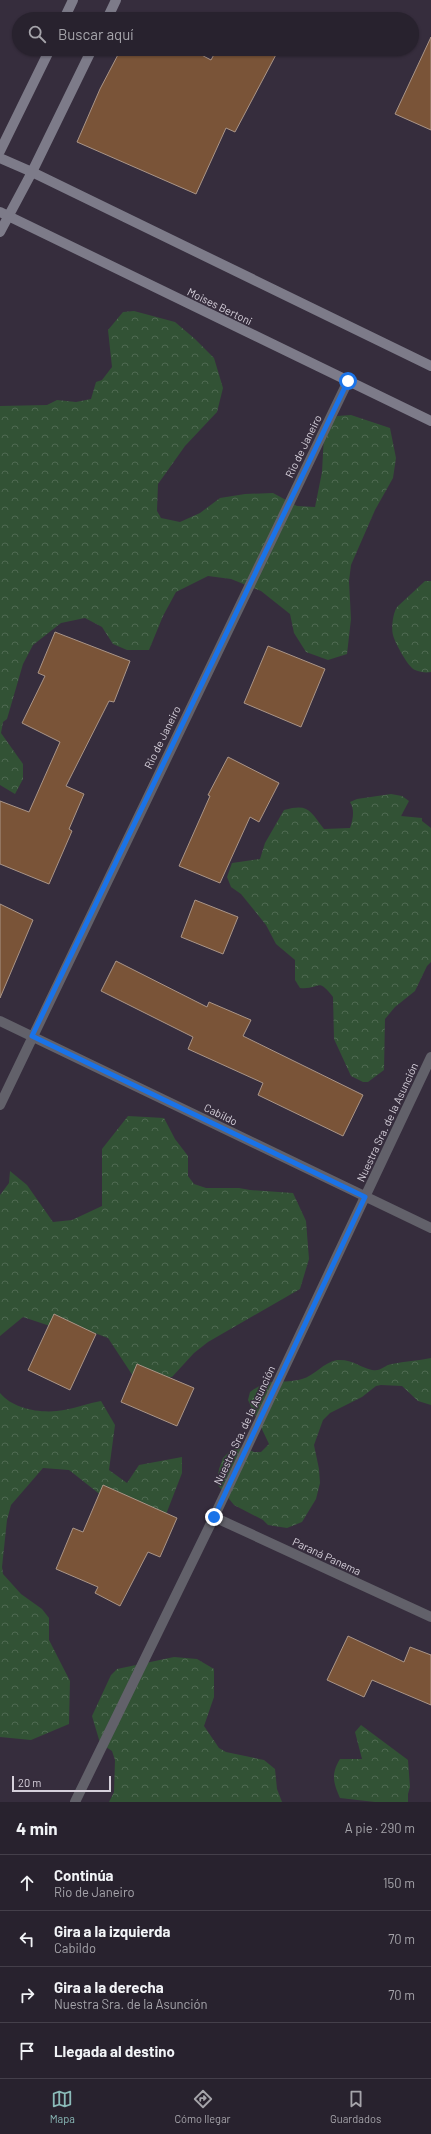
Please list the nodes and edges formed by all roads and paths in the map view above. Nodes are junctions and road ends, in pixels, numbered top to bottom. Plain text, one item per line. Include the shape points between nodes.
1 (73, 0) edge
2 (116, 0) edge
3 (67, 12) edge
4 (110, 12) edge
5 (47, 56) edge
6 (89, 56) edge
7 (0, 151) edge
8 (0, 158) edge
9 (32, 172) junction
10 (4, 214) edge
11 (0, 232) edge
12 (431, 366) edge
13 (348, 381) junction
14 (431, 421) edge
15 (0, 1021) edge
16 (32, 1036) junction
17 (431, 1057) edge
18 (0, 1105) edge
19 (365, 1197) junction
20 (431, 1228) edge
21 (214, 1517) junction
22 (431, 1616) edge
23 (75, 1802) edge

1 - 3 street
2 - 4 street
5 - 7 street
6 - 9 street
8 - 9 street
9 - 10 street
9 - 12 street
10 - 11 street
10 - 13 street, Moises Bertoni
13 - 14 street, Moises Bertoni
13 - 16 street, Rio de Janeiro
15 - 16 street, Cabildo
16 - 18 street, Rio de Janeiro
16 - 19 street, Cabildo
17 - 19 street, Nuestra Sra. de la Asunción
19 - 20 street, Cabildo
19 - 21 street, Nuestra Sra. de la Asunción
21 - 22 street, Paraná Panema
21 - 23 street, Nuestra Sra. de la Asunción

